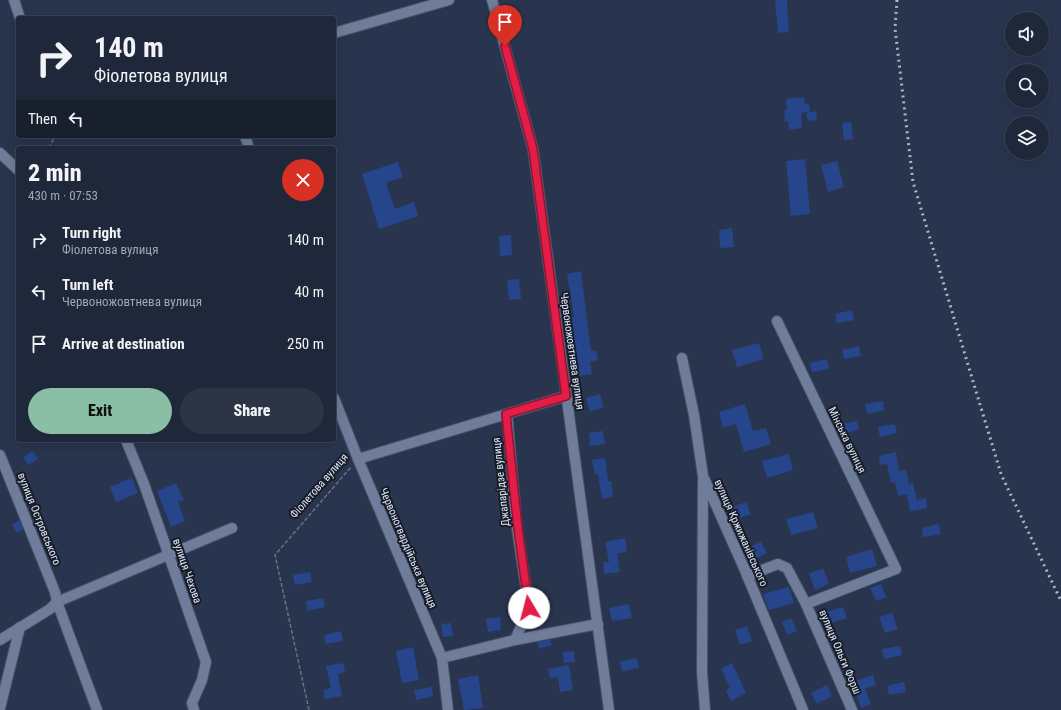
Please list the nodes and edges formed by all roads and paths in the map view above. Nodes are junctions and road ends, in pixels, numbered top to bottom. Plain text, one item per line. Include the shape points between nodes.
1 (14, 0) edge
2 (449, 0) edge
3 (492, 0) edge
4 (19, 16) edge
5 (336, 33) edge
6 (0, 154) edge
7 (16, 168) edge
8 (777, 321) dead end
9 (682, 358) dead end
10 (566, 396) junction
11 (336, 403) edge
12 (506, 414) junction
13 (127, 442) edge
14 (0, 455) edge
15 (358, 459) junction
16 (703, 476) junction
17 (232, 528) dead end
18 (168, 555) junction
19 (896, 569) joint
20 (747, 576) junction
21 (57, 602) junction
22 (806, 604) junction
23 (598, 624) junction
24 (20, 627) junction
25 (0, 640) edge
26 (515, 640) junction
27 (442, 658) junction
28 (0, 708) edge
29 (97, 710) edge
30 (194, 710) edge
31 (309, 710) edge
32 (448, 710) edge
33 (609, 710) edge
34 (705, 710) edge
35 (803, 710) edge
36 (852, 710) edge

1 - 4 street
2 - 5 street
3 - 10 street, Червоножовтнева вулиця via 533,149
6 - 7 street
8 - 19 street, Мінська вулиця
9 - 16 street, вулиця Кржижанівського
10 - 12 street, Фіолетова вулиця
10 - 23 street, Червоножовтнева вулиця
11 - 15 street, Червоногвардійська вулиця
12 - 15 street, Фіолетова вулиця
12 - 26 street, Джапарідзе вулиця via 529,608
13 - 18 street, вулиця Чехова
14 - 21 street, вулиця Островського
15 - 27 street, Червоногвардійська вулиця
15 - 31 path, Фіолетова вулиця via 275,555
16 - 20 street, вулиця Кржижанівського
16 - 34 street via 702,672
17 - 18 street
18 - 21 street
18 - 30 street, вулиця Чехова via 206,662 202,680 192,703
19 - 22 street, вулиця Ольги Форш
20 - 22 street, вулиця Ольги Форш via 778,564 787,568
20 - 35 street, вулиця Кржижанівського
21 - 24 street
21 - 29 street, вулиця Островського
22 - 36 street, вулиця Ольги Форш
23 - 26 street
23 - 33 street, Червоножовтнева вулиця
24 - 25 street
24 - 28 street
26 - 27 street
27 - 32 street, Червоногвардійська вулиця

